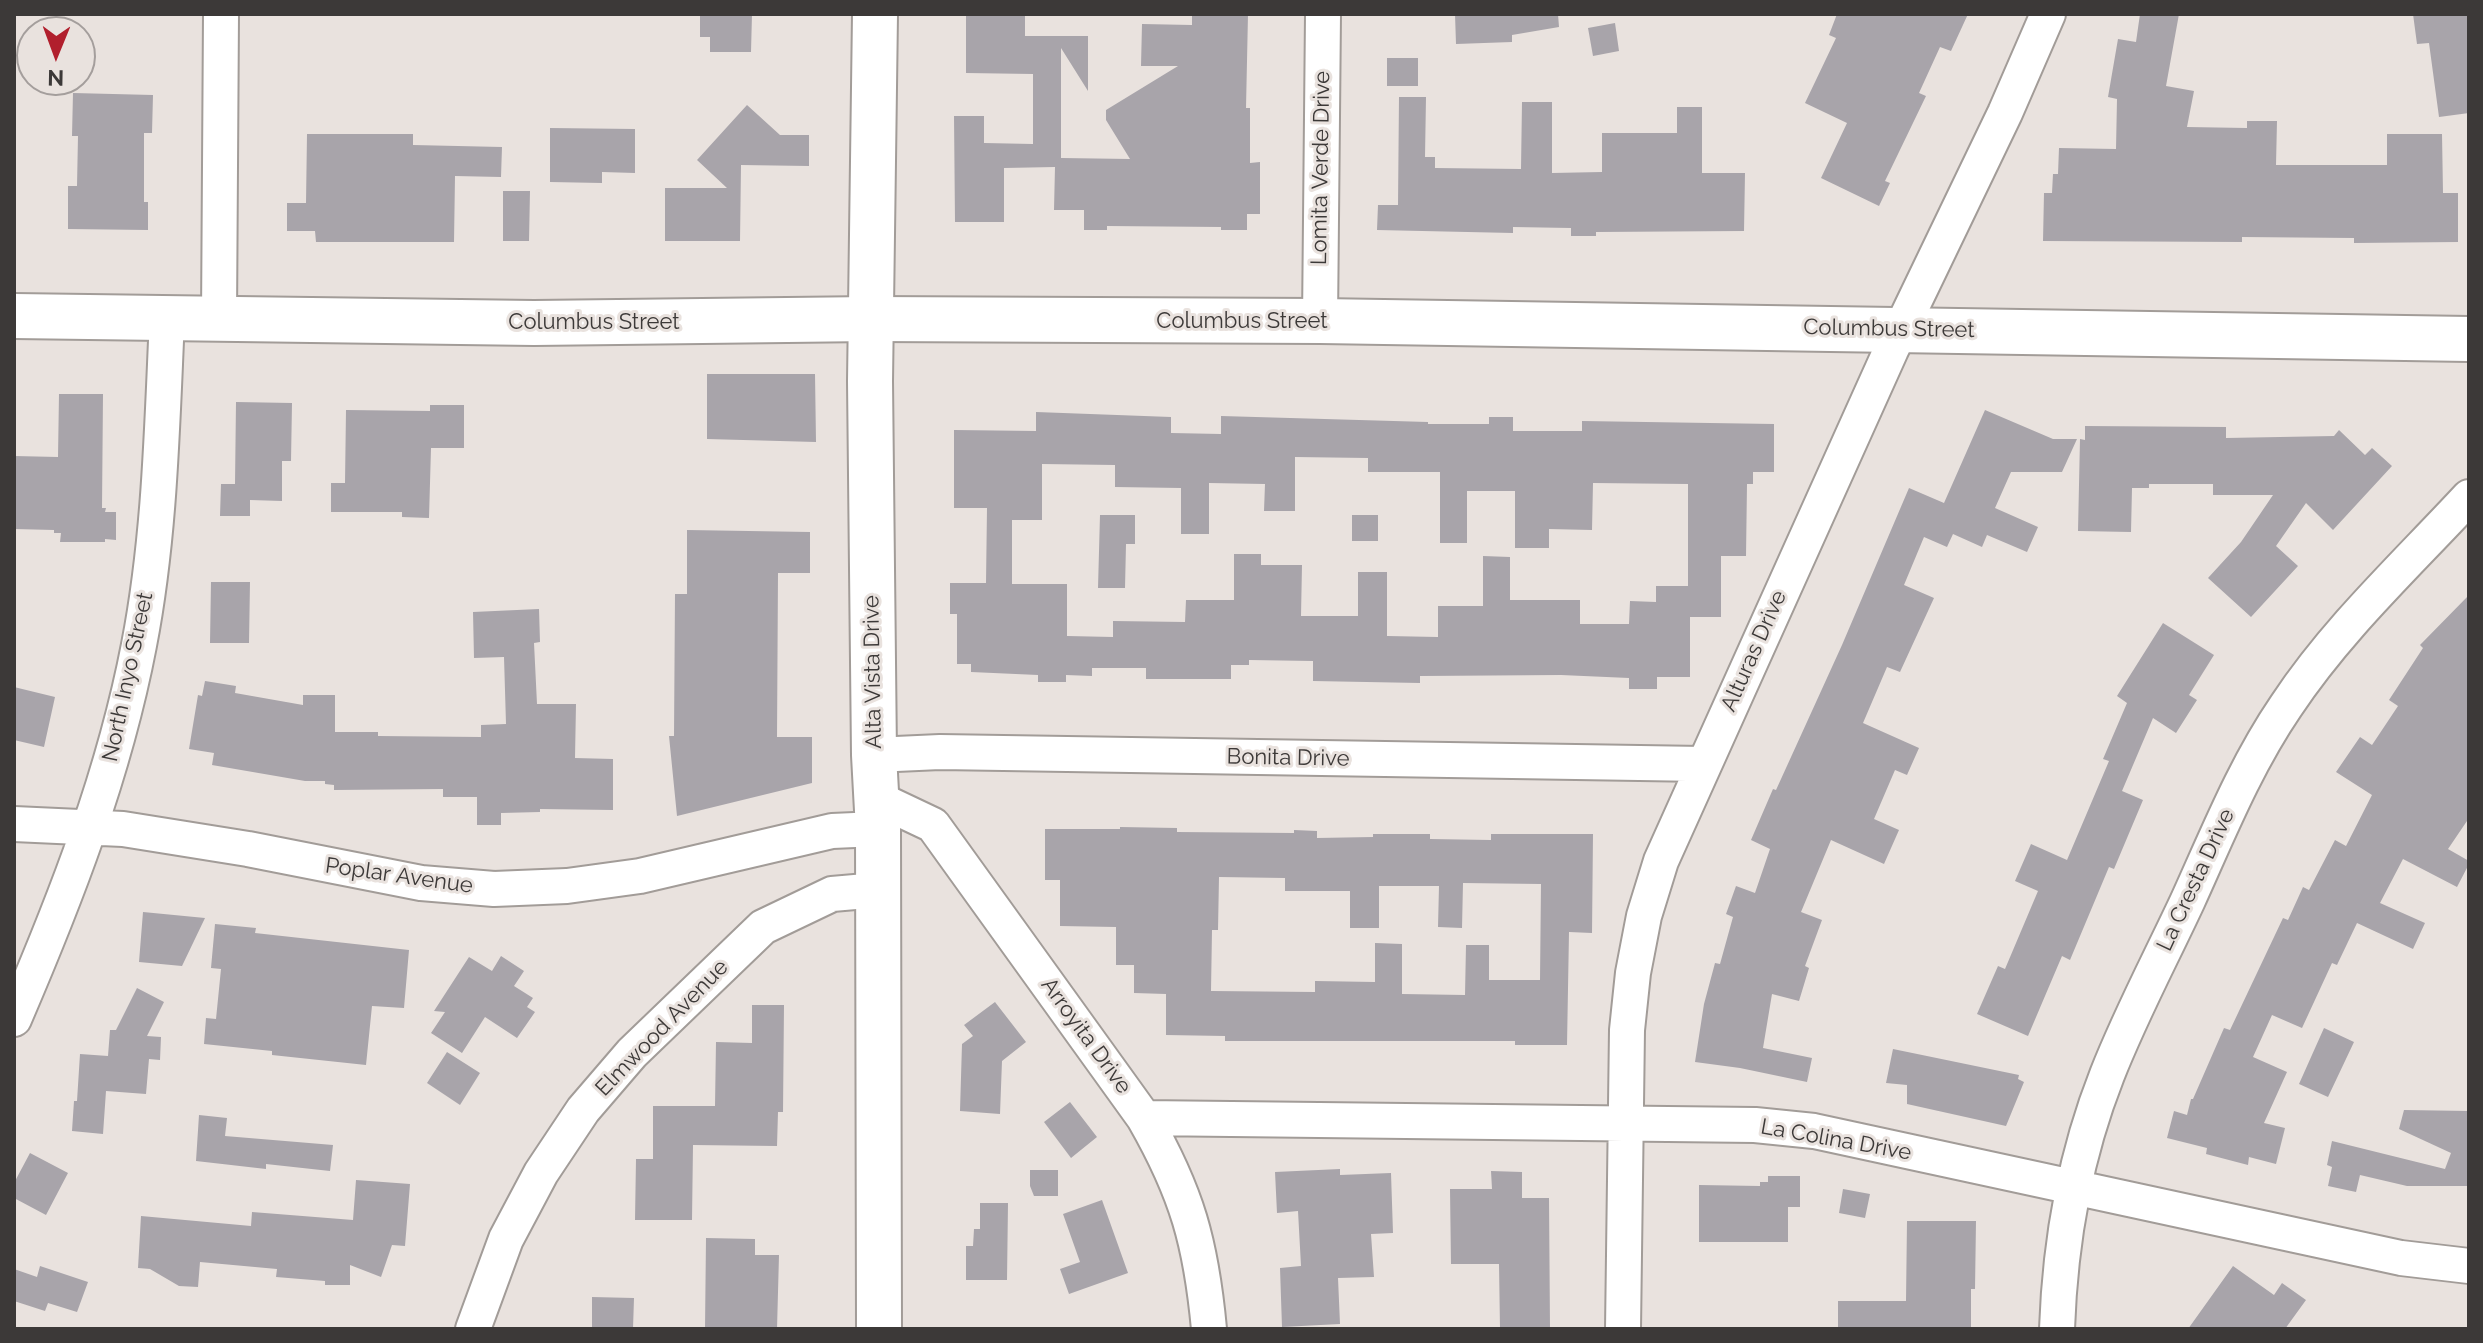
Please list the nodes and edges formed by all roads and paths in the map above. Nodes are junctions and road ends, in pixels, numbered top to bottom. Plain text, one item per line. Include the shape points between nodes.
1 (221, 14) edge
2 (875, 14) edge
3 (1323, 14) edge
4 (2048, 14) edge
5 (14, 316) edge
6 (167, 318) junction
7 (219, 318) junction
8 (871, 319) junction
9 (1320, 321) junction
10 (1901, 330) junction
11 (2469, 339) edge
12 (2469, 497) edge
13 (874, 755) junction
14 (1703, 764) junction
15 (877, 814) junction
16 (14, 824) edge
17 (91, 826) junction
18 (878, 890) junction
19 (14, 1019) edge
20 (1144, 1118) junction
21 (1626, 1122) junction
22 (2073, 1187) junction
23 (2469, 1266) edge
24 (473, 1329) edge
25 (879, 1329) edge
26 (1209, 1329) edge
27 (1623, 1329) edge
28 (2057, 1329) edge

1 - 7 street
2 - 8 main road, Alta Vista Drive
3 - 9 street, Lomita Verde Drive
4 - 10 street, Alturas Drive
5 - 6 main road, Columbus Street
6 - 7 main road, Columbus Street
6 - 17 street, North Inyo Street via 151,570 120,731
7 - 8 main road, Columbus Street via 534,323
8 - 9 main road, Columbus Street
8 - 13 main road, Alta Vista Drive
9 - 10 main road, Columbus Street
10 - 11 main road, Columbus Street
10 - 14 street, Alturas Drive
12 - 22 street, La Cresta Drive via 2328,648 2248,767 2107,1075
13 - 14 street, Bonita Drive
13 - 15 main road, Alta Vista Drive
14 - 21 street, Alturas Drive via 1661,861 1644,916 1627,1030
15 - 17 street, Poplar Avenue via 832,831 640,876 494,889 421,883 248,849
15 - 18 main road, Alta Vista Drive
15 - 20 street, Arroyita Drive via 933,825
16 - 17 street, Poplar Avenue
17 - 19 street, North Inyo Street
18 - 24 street, Elmwood Avenue via 832,894 763,927 632,1053 583,1110 541,1173 506,1239
18 - 25 main road, Alta Vista Drive
20 - 21 street, La Colina Drive
20 - 26 street, Arroyita Drive via 1190,1216 1204,1272
21 - 22 street, La Colina Drive via 1814,1131
21 - 27 street, Alturas Drive
22 - 23 street, La Colina Drive via 2401,1258
22 - 28 street, La Cresta Drive

